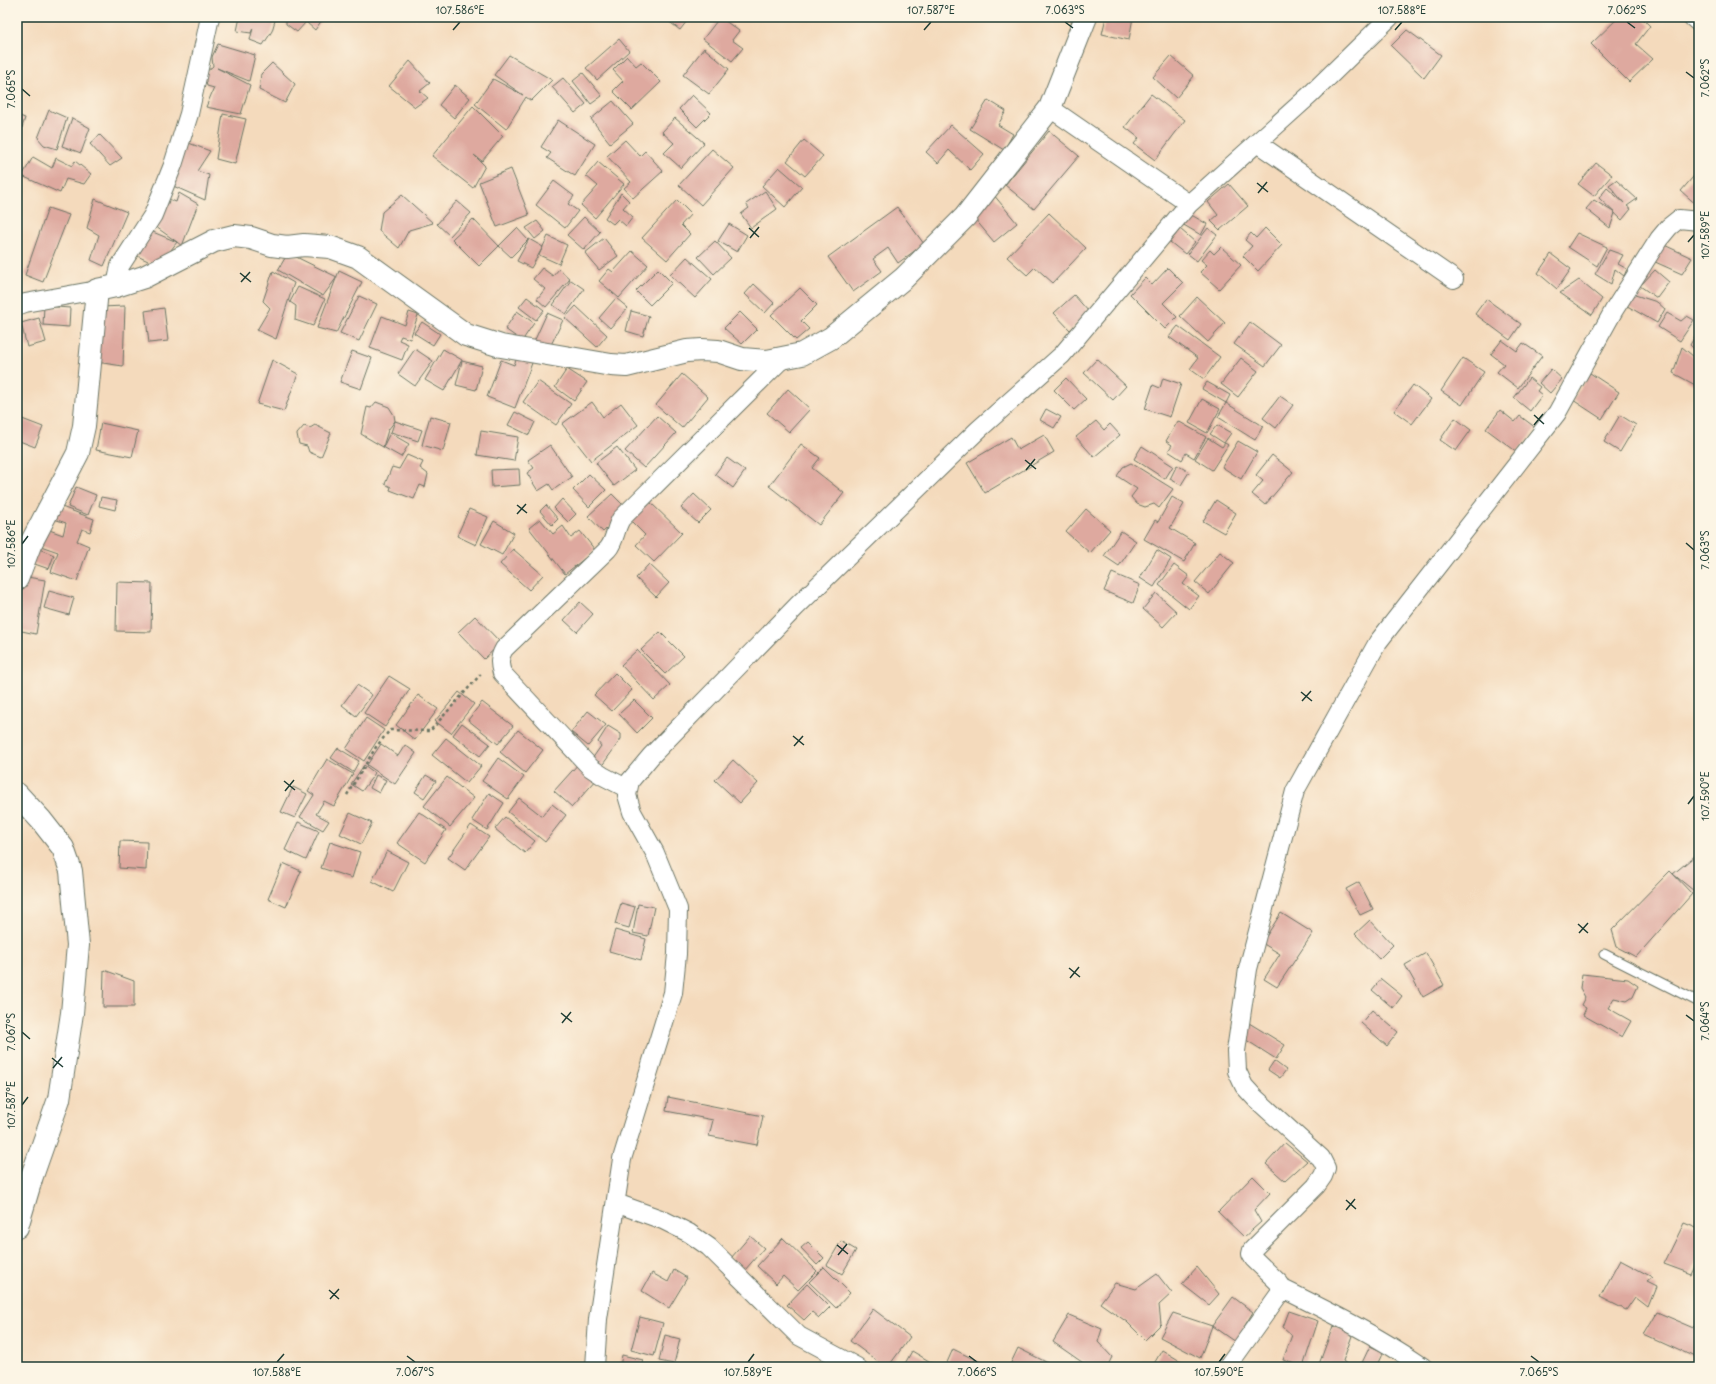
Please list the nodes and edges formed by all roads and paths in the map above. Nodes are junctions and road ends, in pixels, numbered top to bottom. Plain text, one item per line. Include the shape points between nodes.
1 (210, 17) edge
2 (1086, 17) edge
3 (1390, 17) edge
4 (1692, 17) edge
5 (1699, 23) edge
6 (1050, 108) junction
7 (1257, 143) junction
8 (1189, 204) junction
9 (1699, 221) edge
10 (1454, 279) dead end
11 (107, 288) junction
12 (17, 306) edge
13 (783, 358) junction
14 (17, 579) edge
15 (504, 649) junction
16 (628, 789) junction
17 (17, 794) edge
18 (347, 795) dead end
19 (1604, 954) dead end
20 (1699, 1002) edge
21 (616, 1203) junction
22 (17, 1227) edge
23 (1281, 1288) junction
24 (595, 1367) edge
25 (856, 1367) edge
26 (1226, 1367) edge
27 (1423, 1367) edge

1 - 11 street via 189,114 173,165 153,215
2 - 6 street
3 - 7 street
4 - 5 street
6 - 8 street
6 - 13 street via 965,217 904,278 831,338 802,354
7 - 8 street
7 - 10 street
8 - 16 street via 1062,355 978,430 797,606 651,756 630,781
9 - 23 street via 1678,219 1659,239 1614,310 1556,413 1378,642 1295,792 1248,969 1236,1050 1237,1071 1244,1086 1321,1158 1326,1168 1316,1186 1252,1250 1254,1259
11 - 12 street
11 - 13 street via 144,277 214,241 240,236 286,247 330,247 358,258 455,328 483,342 619,366 702,350 718,351 742,359 767,361
11 - 14 street via 78,453 30,545
13 - 15 street via 621,519 608,549
15 - 16 street via 499,665 502,673 596,772
15 - 18 path via 430,731 390,730 376,747
16 - 21 street via 627,795 632,812 655,853 678,909 679,932 673,993 622,1159
17 - 22 street via 63,848 71,871 78,945 72,1013 59,1099
19 - 20 lane
21 - 24 street via 598,1319
21 - 25 street via 663,1220 689,1233 709,1247 799,1336
23 - 26 street via 1262,1319
23 - 27 street via 1349,1321

